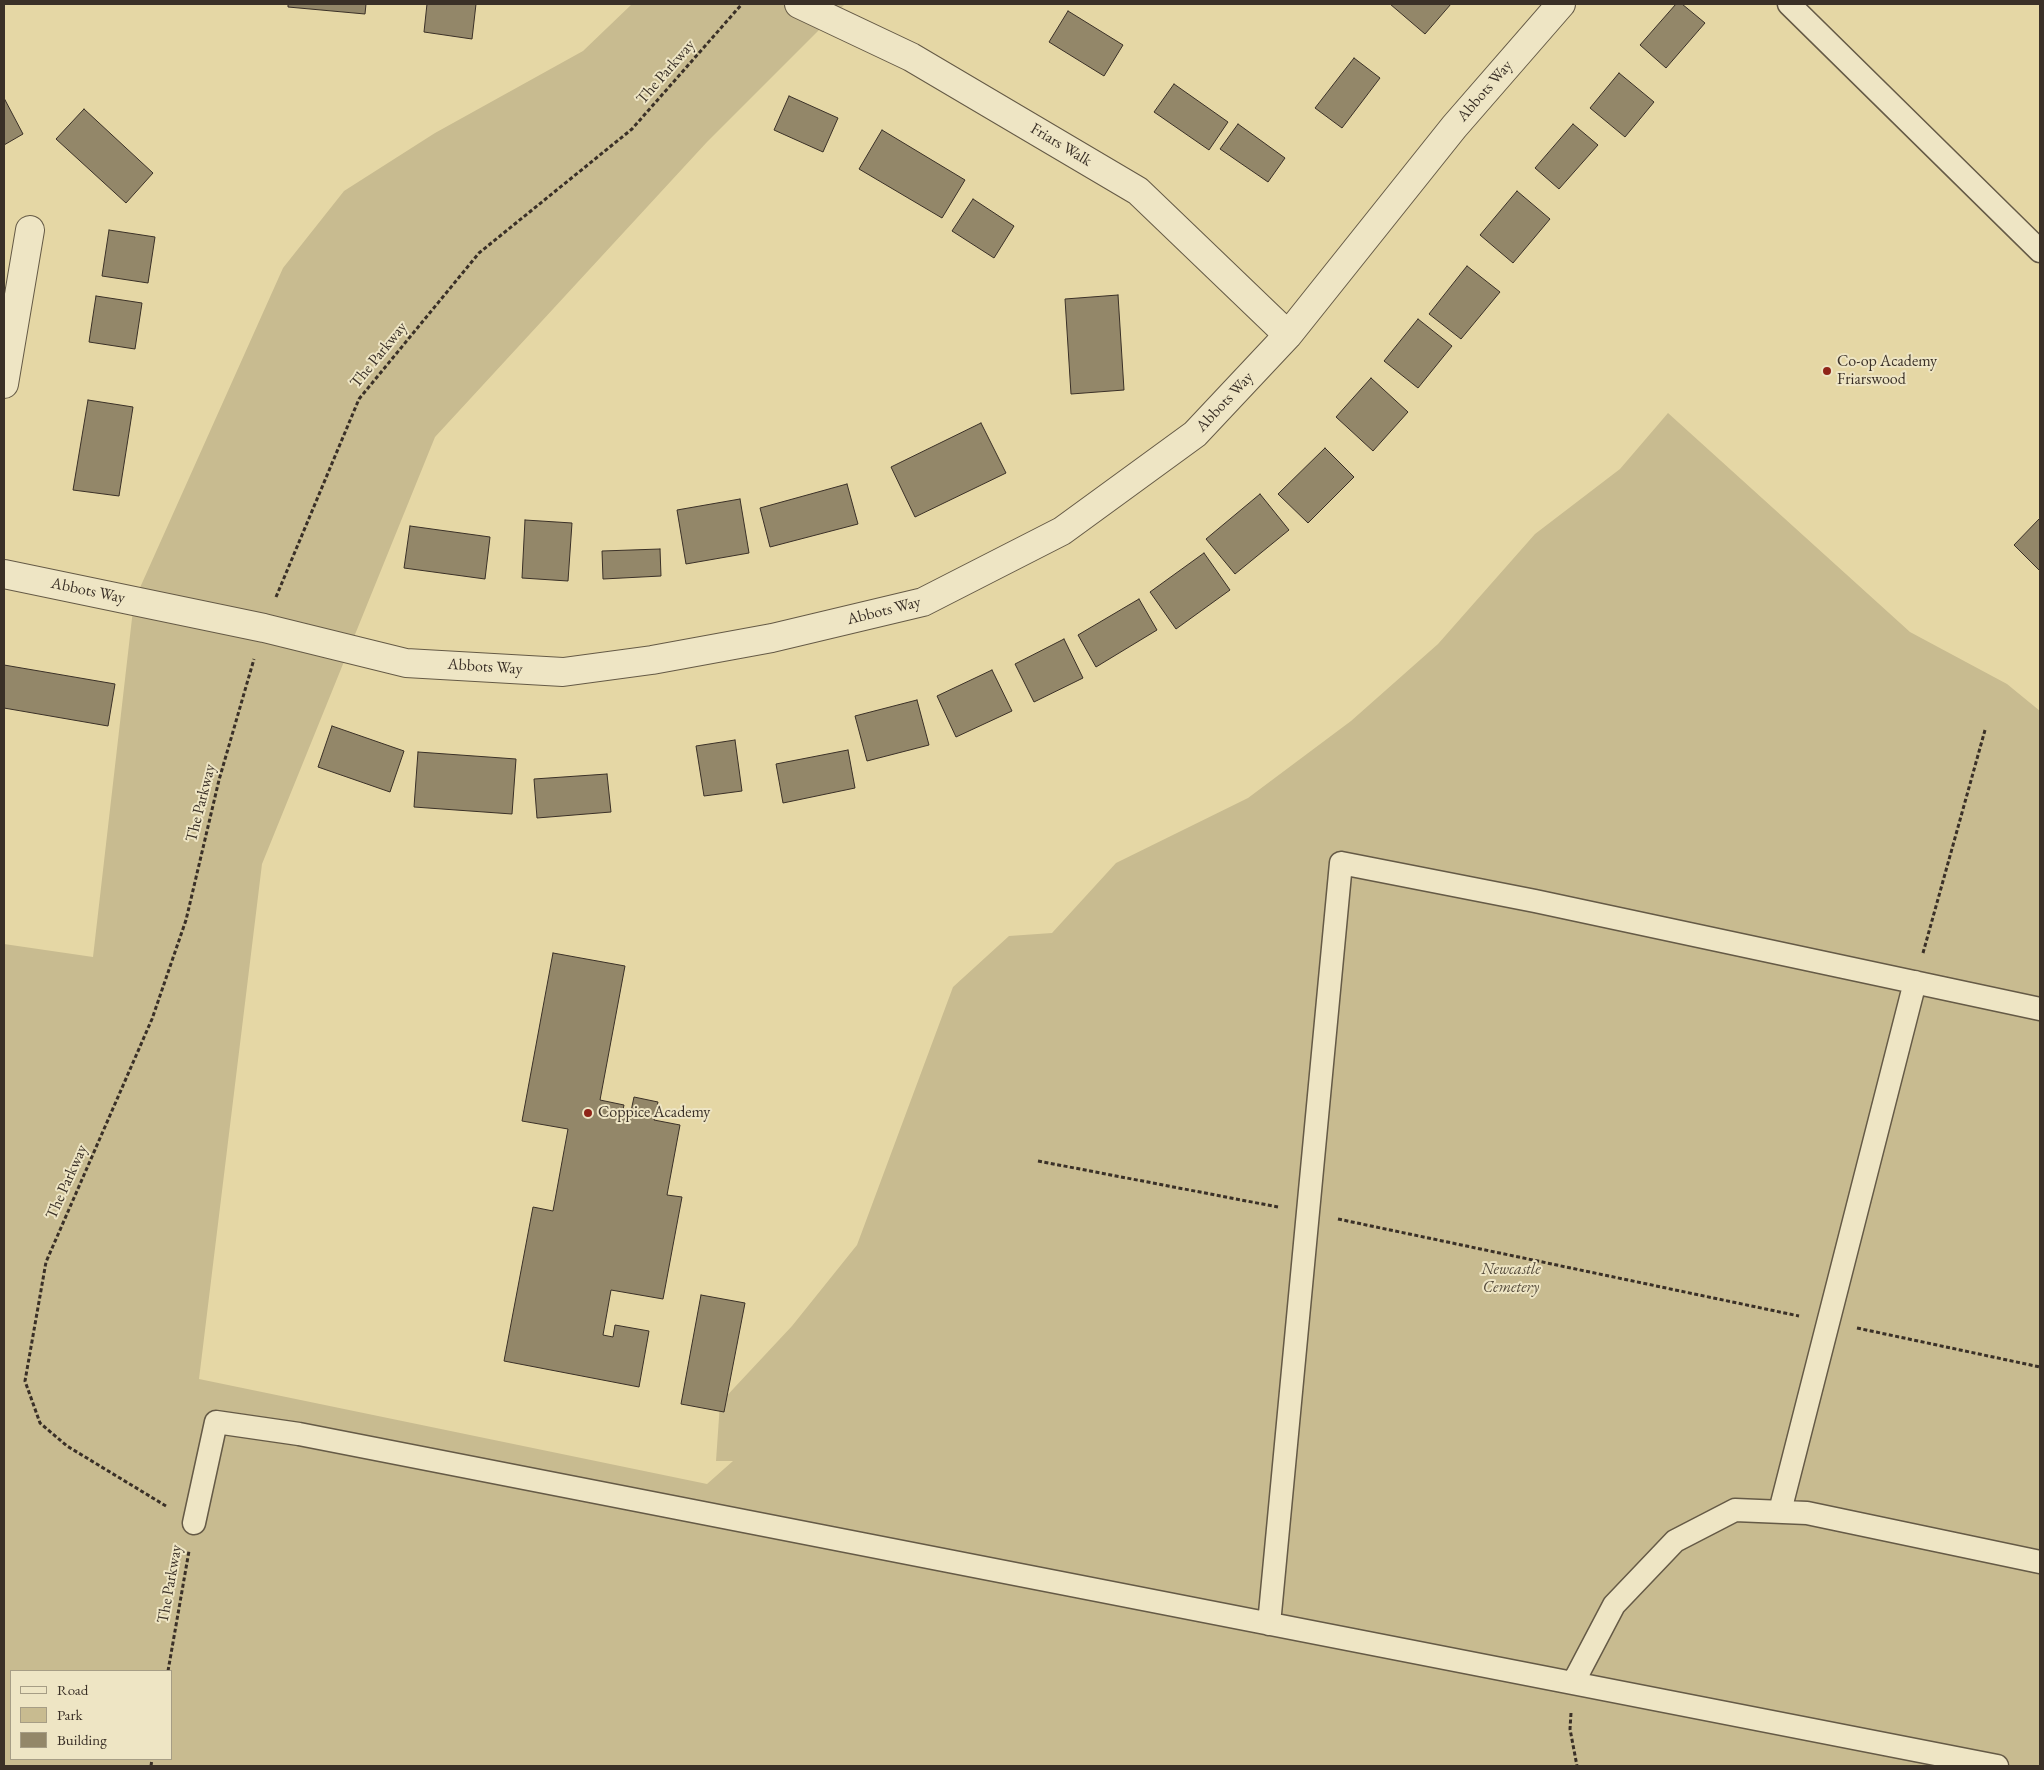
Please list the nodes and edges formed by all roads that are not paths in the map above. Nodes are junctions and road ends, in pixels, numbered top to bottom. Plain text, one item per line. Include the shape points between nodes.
1 (798, 4) edge
2 (1561, 4) edge
3 (1789, 4) edge
4 (30, 230) dead end
5 (2040, 251) edge
6 (1288, 335) junction
7 (4, 384) edge
8 (4, 574) edge
9 (1915, 982) junction
10 (2040, 1009) edge
11 (1780, 1511) junction
12 (194, 1523) road end
13 (2040, 1562) edge
14 (1269, 1624) junction
15 (1573, 1684) junction
16 (1997, 1766) edge

1 - 6 street, Friars Walk via 912,57 1138,191
2 - 6 street, Abbots Way via 1454,127
3 - 5 lane
4 - 7 street
6 - 8 street, Abbots Way via 1195,434 1062,531 923,602 772,638 563,672 406,662 264,628
9 - 10 lane
9 - 11 lane
9 - 14 lane via 1535,900 1341,863
11 - 13 lane via 1807,1513
11 - 15 lane via 1735,1510 1676,1540 1614,1605
12 - 14 lane via 216,1422 299,1434
14 - 15 lane
15 - 16 lane

